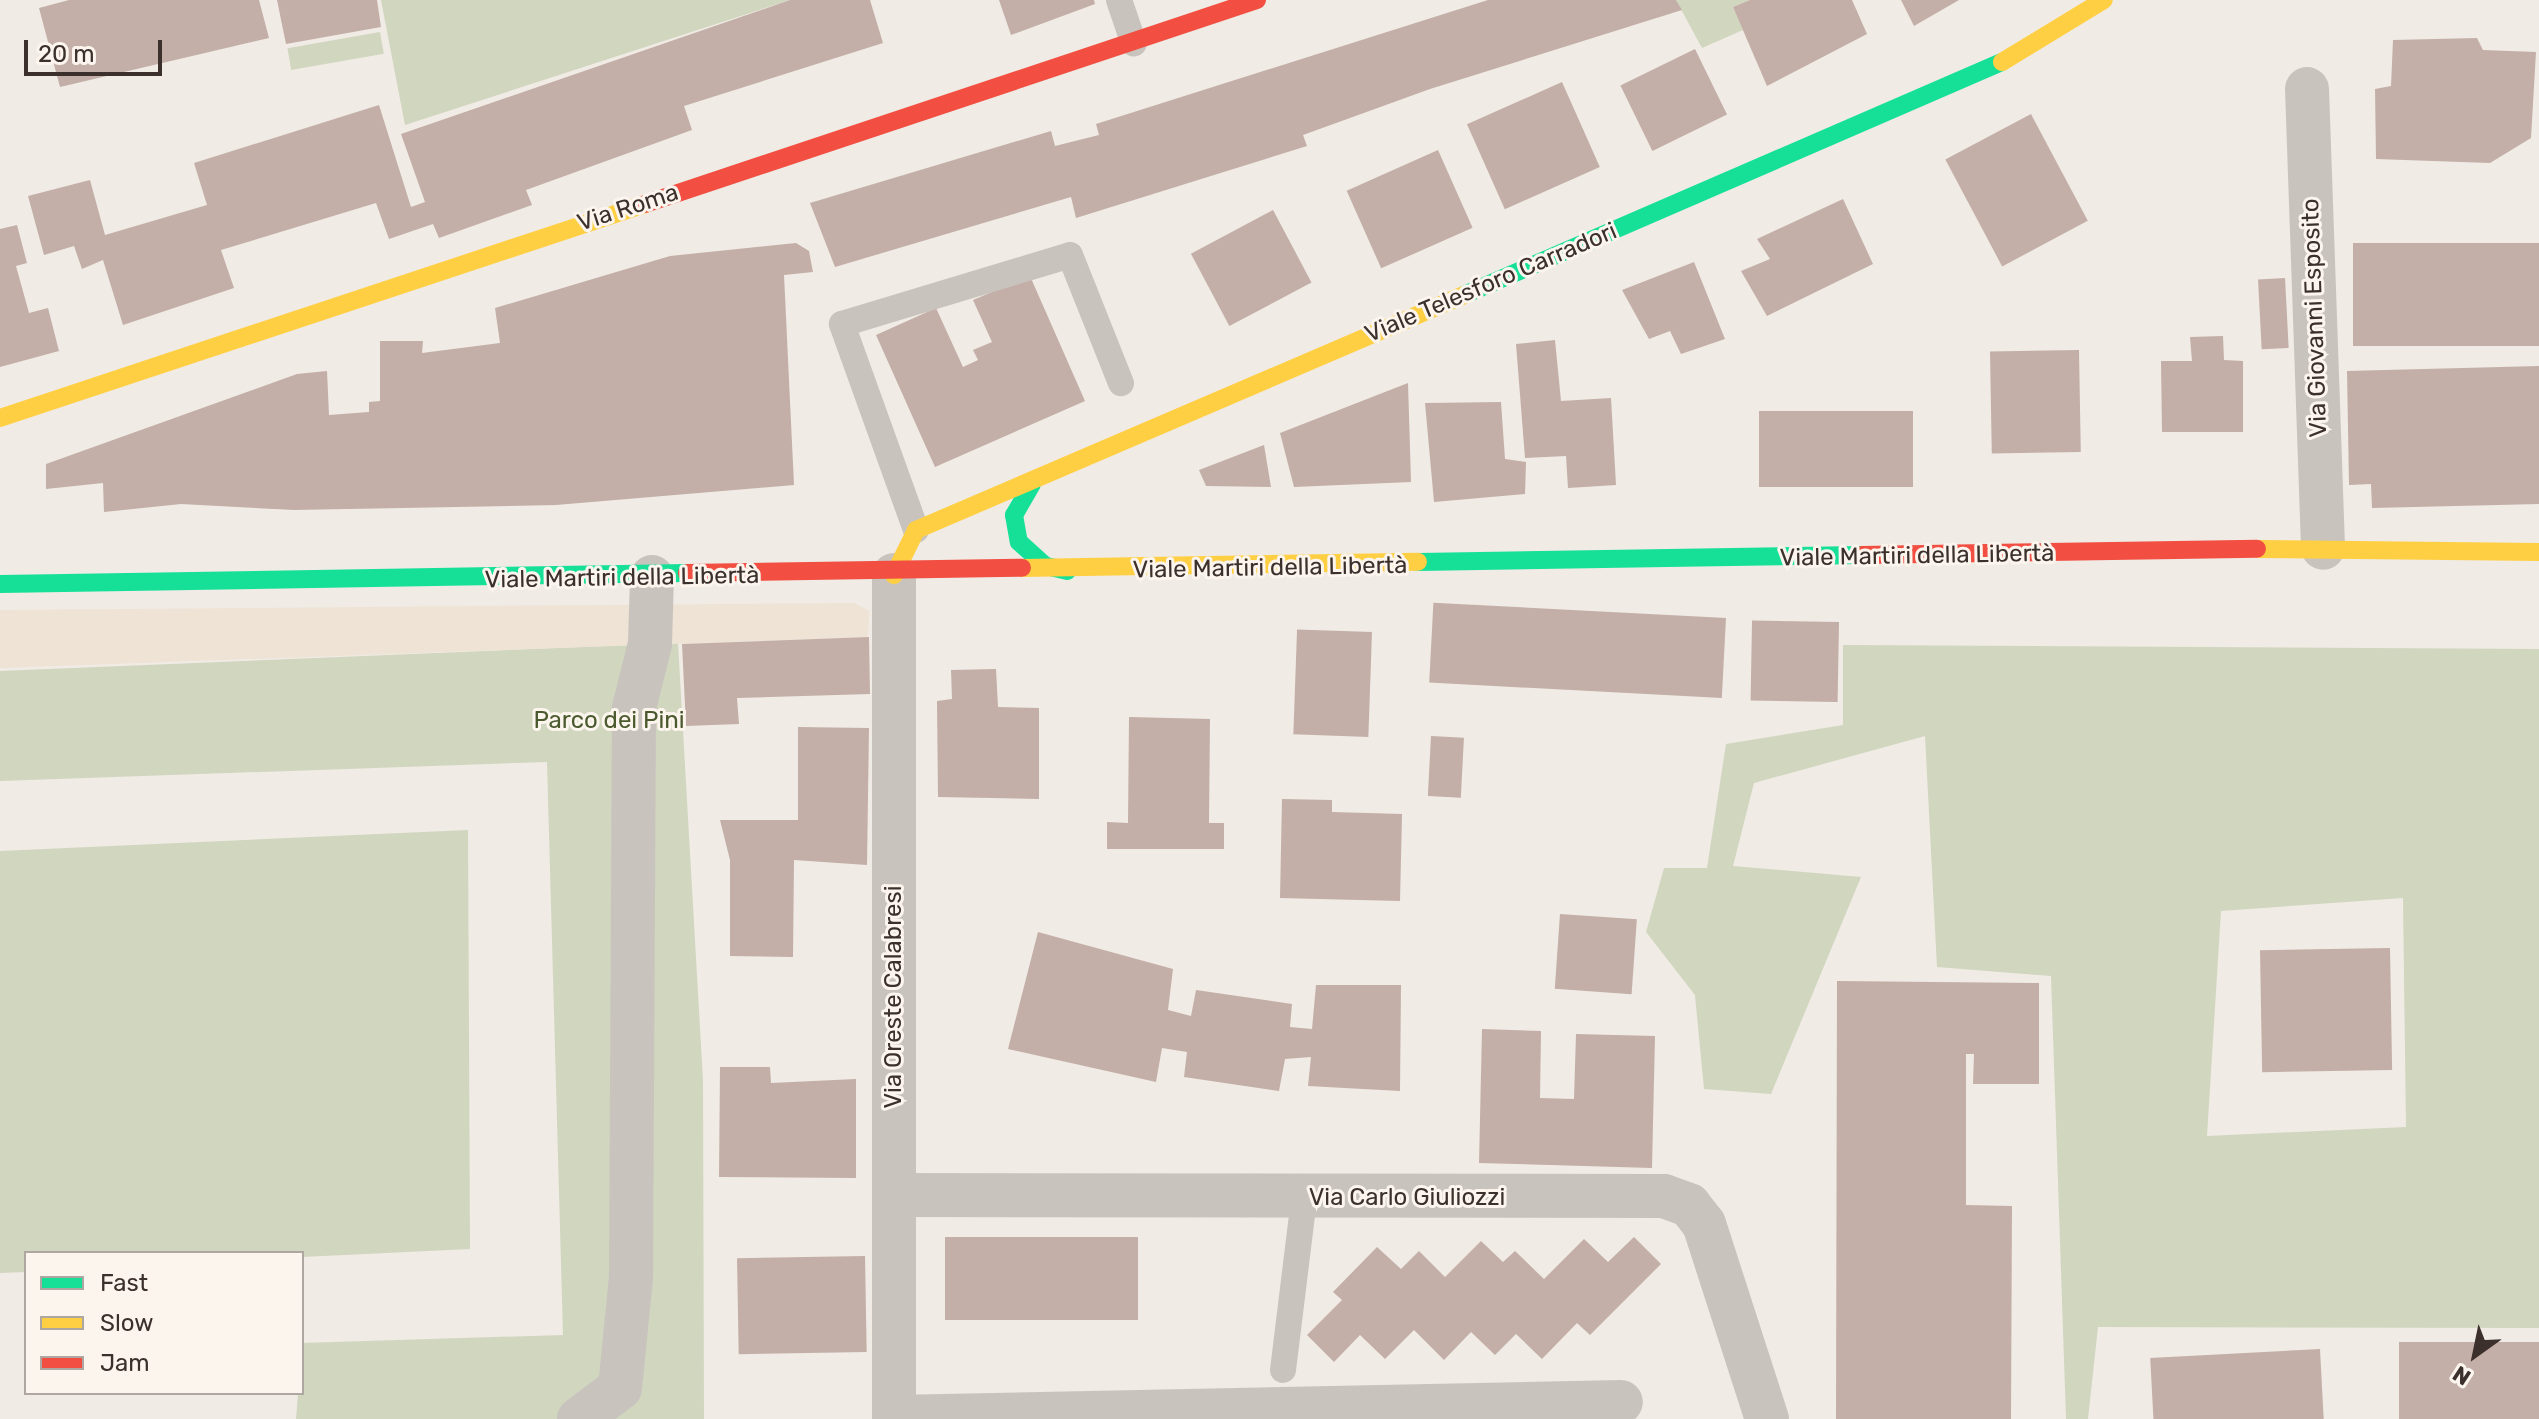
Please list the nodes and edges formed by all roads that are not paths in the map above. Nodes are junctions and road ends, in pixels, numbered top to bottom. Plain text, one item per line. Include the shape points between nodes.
1 (1119, 0) edge
2 (1257, 0) edge
3 (2104, 0) edge
4 (1134, 44) junction
5 (2307, 89) dead end
6 (1121, 383) dead end
7 (0, 418) edge
8 (1032, 484) junction
9 (916, 530) junction
10 (2323, 548) junction
11 (2538, 551) edge
12 (1069, 572) junction
13 (894, 575) junction
14 (652, 577) junction
15 (0, 584) edge
16 (894, 1195) junction
17 (1304, 1199) junction
18 (1283, 1370) dead end
19 (1621, 1402) dead end
20 (894, 1418) edge
21 (579, 1419) edge
22 (1767, 1419) edge

1 - 4 lane
2 - 4 main road, Via Roma
3 - 8 main road, Viale Telesforo Carradori via 1990,69
4 - 7 main road, Via Roma
5 - 10 street, Via Giovanni Esposito
6 - 9 lane via 1070,255 842,324
8 - 9 main road, Viale Telesforo Carradori
8 - 12 main road via 1014,515 1019,542 1046,566
9 - 13 main road
10 - 11 main road, Viale Martiri della Libertà
10 - 12 main road, Viale Martiri della Libertà
12 - 13 main road, Viale Martiri della Libertà
13 - 14 main road, Viale Martiri della Libertà
13 - 16 street, Via Oreste Calabresi
14 - 15 main road, Viale Martiri della Libertà
14 - 21 street via 650,644 634,708 631,1277 620,1388
16 - 17 street, Via Carlo Giuliozzi
16 - 20 street, Via Oreste Calabresi
17 - 18 lane
17 - 22 street, Via Carlo Giuliozzi via 1664,1196 1689,1205 1704,1224
19 - 20 street

